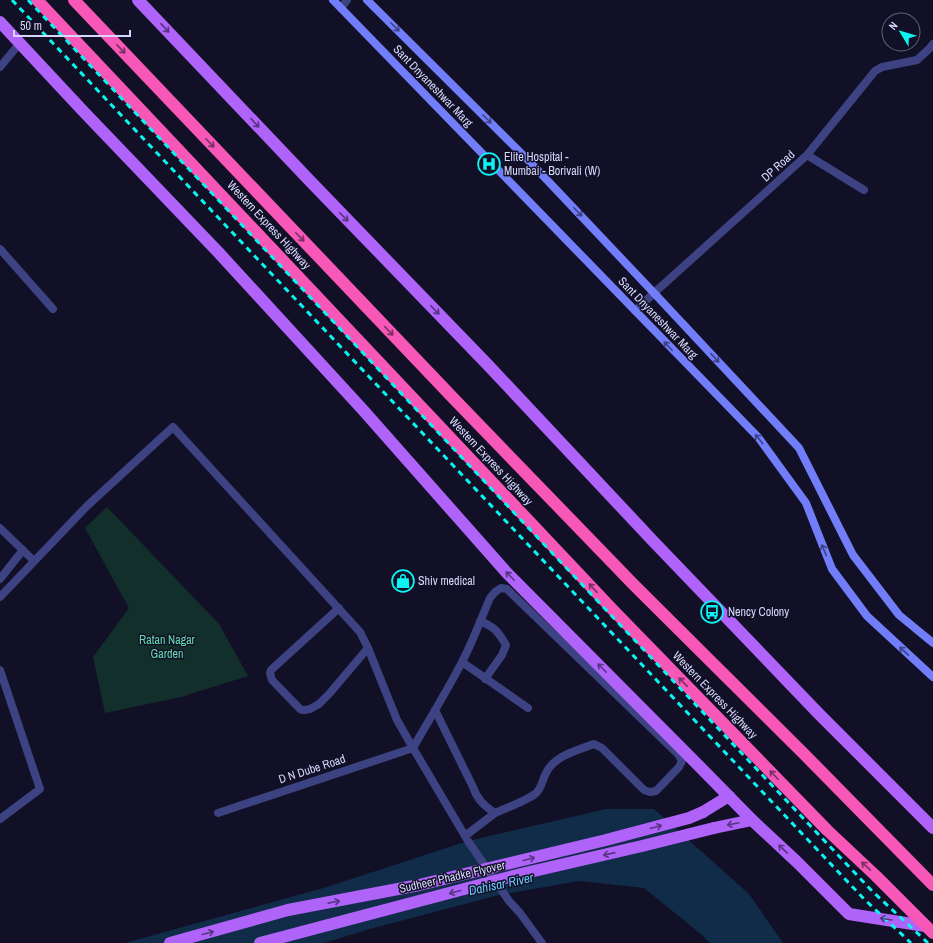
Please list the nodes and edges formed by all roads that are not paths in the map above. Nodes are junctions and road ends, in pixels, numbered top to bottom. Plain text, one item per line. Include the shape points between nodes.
1 (36, 0) edge
2 (74, 0) edge
3 (138, 0) edge
4 (333, 0) edge
5 (347, 0) edge
6 (367, 0) edge
7 (341, 8) junction
8 (0, 22) edge
9 (20, 43) junction
10 (933, 44) edge
11 (0, 67) edge
12 (807, 155) junction
13 (864, 190) dead end
14 (0, 249) edge
15 (654, 293) junction
16 (53, 309) dead end
17 (635, 311) junction
18 (0, 528) edge
19 (23, 550) junction
20 (34, 561) junction
21 (0, 579) edge
22 (0, 597) edge
23 (339, 608) junction
24 (480, 621) junction
25 (933, 643) edge
26 (368, 648) junction
27 (462, 662) junction
28 (0, 670) edge
29 (933, 677) edge
30 (486, 679) junction
31 (528, 708) dead end
32 (435, 710) junction
33 (413, 748) junction
34 (729, 796) junction
35 (218, 813) dead end
36 (495, 813) junction
37 (0, 819) edge
38 (752, 820) junction
39 (933, 828) edge
40 (466, 838) junction
41 (933, 885) edge
42 (929, 930) edge
43 (170, 943) edge
44 (260, 943) edge
45 (542, 943) edge

42 -> 1 highway, Western Express Highway via 827,830 614,611
2 -> 41 highway, Western Express Highway via 629,580
3 -> 39 main road via 659,547
4 - 7 street, Sant Dnyaneshwar Marg
5 - 7 street
6 -> 15 street, Sant Dnyaneshwar Marg via 529,161
7 - 17 street, Sant Dnyaneshwar Marg
8 - 9 main road
9 - 11 street
34 -> 9 main road via 508,573 219,253
10 - 12 street, DP Road via 916,60 874,71
12 - 13 street
12 - 15 street, DP Road
14 - 16 street
15 - 17 street, DP Road
15 -> 25 street, Sant Dnyaneshwar Marg via 799,448 853,555 899,615
29 -> 17 street, Sant Dnyaneshwar Marg via 867,616 832,569 806,504 758,437
18 - 19 street
19 - 20 street
19 - 21 street
20 - 22 street
20 - 23 street via 87,506 174,427
23 - 26 street via 360,632
23 - 26 street via 271,670 272,680 302,710 310,709 329,694
24 - 27 street
24 - 30 street via 500,634 506,645
24 - 36 street via 490,598 501,588 506,589 678,754 682,761 656,791 650,792 644,790 602,748 594,744 554,762 534,795
26 - 33 street via 397,720
27 - 30 street
27 - 32 street
28 - 37 street via 40,789
30 - 31 street
32 - 33 street
32 - 36 street via 476,795 484,806
33 - 35 street, D N Dube Road
33 - 40 street
34 - 38 main road
43 -> 34 main road, Sudheer Phadke Flyover, bridge via 288,910 419,885 689,818
36 - 40 street
42 -> 38 main road via 849,914
38 -> 44 main road, Sudheer Phadke Flyover, bridge via 521,874
40 - 45 street, bridge via 509,901

